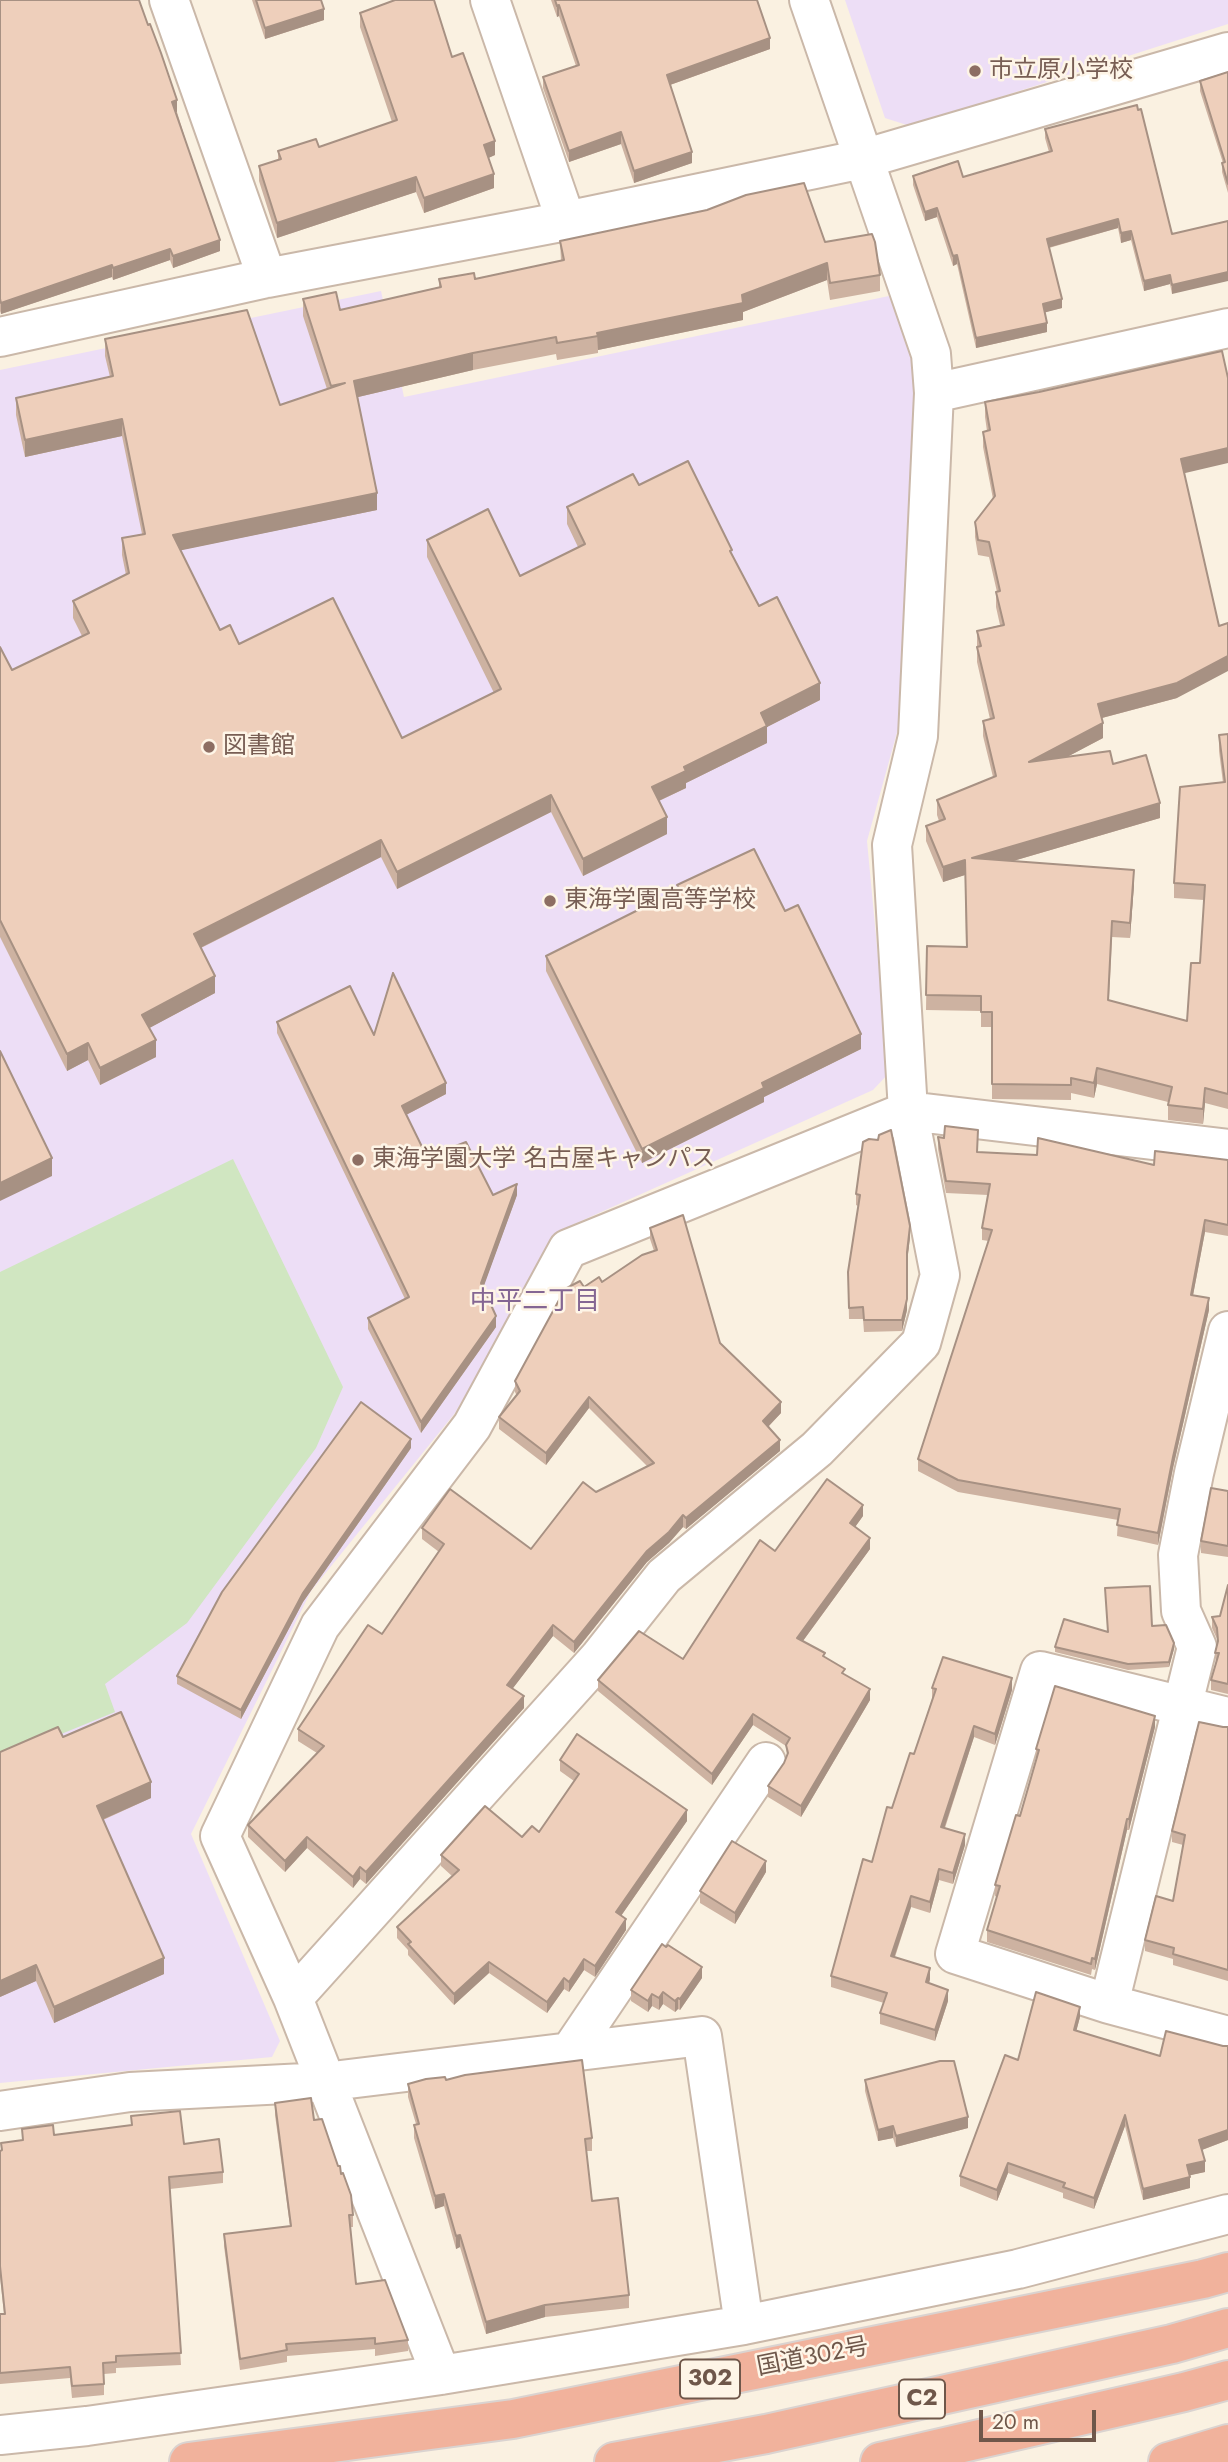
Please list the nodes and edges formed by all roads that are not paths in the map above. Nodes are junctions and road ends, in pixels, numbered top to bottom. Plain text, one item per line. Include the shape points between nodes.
1 (169, 0) edge
2 (490, 0) edge
3 (809, 0) edge
4 (1228, 52) edge
5 (863, 159) junction
6 (566, 221) junction
7 (267, 278) junction
8 (1228, 328) edge
9 (0, 337) edge
10 (934, 393) junction
11 (908, 1111) junction
12 (1228, 1149) edge
13 (1228, 1331) edge
14 (1211, 1475) edge
15 (1182, 1704) junction
16 (1228, 1717) edge
17 (766, 1762) dead end
18 (293, 1998) junction
19 (1109, 2004) junction
20 (1228, 2036) edge
21 (570, 2052) junction
22 (324, 2082) junction
23 (0, 2110) edge
24 (1228, 2214) edge
25 (1228, 2272) edge
26 (744, 2325) junction
27 (1228, 2328) edge
28 (441, 2375) junction
29 (1228, 2380) edge
30 (0, 2435) edge
31 (1228, 2444) edge
32 (189, 2462) edge
33 (614, 2462) edge
34 (880, 2462) edge
35 (1168, 2462) edge

1 - 7 street
2 - 6 street
3 - 5 street
4 - 5 street
5 - 6 street
5 - 10 street via 931,354
6 - 7 street
7 - 9 street
8 - 10 street
10 - 11 street via 918,736 892,845
11 - 12 street
11 - 18 street via 940,1275 920,1343 817,1449 664,1576 599,1658
11 - 18 street via 568,1250 472,1426 320,1626 220,1836
13 - 14 street
14 - 15 street via 1178,1555 1181,1611 1197,1647
15 - 16 street
15 - 19 street
15 - 19 street via 1040,1671 955,1954
17 - 21 street
18 - 22 street
19 - 20 street
21 - 22 street
21 - 26 street via 702,2036
22 - 23 street via 130,2092
22 - 28 street
24 - 26 street via 1018,2269
25 - 32 highway, 国道302号 / 302 via 513,2419
26 - 28 street
27 - 33 highway, C2 via 766,2434
28 - 30 street
29 - 34 highway, C2
31 - 35 highway

